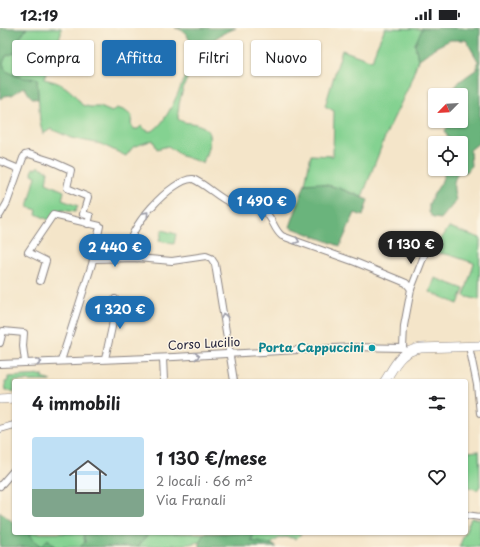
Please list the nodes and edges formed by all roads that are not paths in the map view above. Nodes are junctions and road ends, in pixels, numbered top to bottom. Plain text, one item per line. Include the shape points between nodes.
1 (0, 162) edge
2 (19, 169) junction
3 (0, 215) edge
4 (88, 224) junction
5 (427, 248) dead end
6 (137, 258) junction
7 (93, 259) junction
8 (40, 282) dead end
9 (411, 289) junction
10 (115, 299) dead end
11 (0, 343) edge
12 (469, 346) junction
13 (480, 346) edge
14 (407, 350) junction
15 (230, 355) junction
16 (163, 358) junction
17 (105, 359) junction
18 (61, 361) junction
19 (25, 362) junction
20 (0, 364) edge
21 (164, 379) edge
22 (234, 379) edge
23 (386, 379) edge
24 (12, 398) edge
25 (0, 399) edge
26 (480, 413) edge
27 (12, 426) edge
28 (0, 429) edge
29 (12, 472) edge
30 (0, 486) edge
31 (468, 515) edge
32 (480, 517) edge

1 - 2 street
2 - 3 street
2 - 4 street via 25,155 28,154 71,170 67,188 88,197 83,214 90,216
4 - 7 street via 100,226
4 - 8 street via 53,215 28,252 46,261
5 - 9 street
6 - 7 street
6 -> 9 street via 132,255 129,248 138,223 170,189 193,179 230,203 266,213 282,236 399,280
15 -> 6 street via 215,264 211,258 206,256 172,262
7 - 18 street
9 - 14 street via 406,312
10 - 17 street
11 - 19 street via 3,331 24,333
12 - 13 street
12 - 14 street
12 - 26 street
14 - 15 street, Corso Lucilio via 352,348
14 - 23 street
16 -> 15 street, Corso Lucilio
15 - 22 street
16 - 17 street, Corso Lucilio
16 - 21 street
17 - 18 street, Corso Lucilio
19 -> 18 street, Corso Lucilio
19 - 20 street, Corso Lucilio
24 - 25 street
27 - 28 street
29 - 30 street
31 - 32 street

